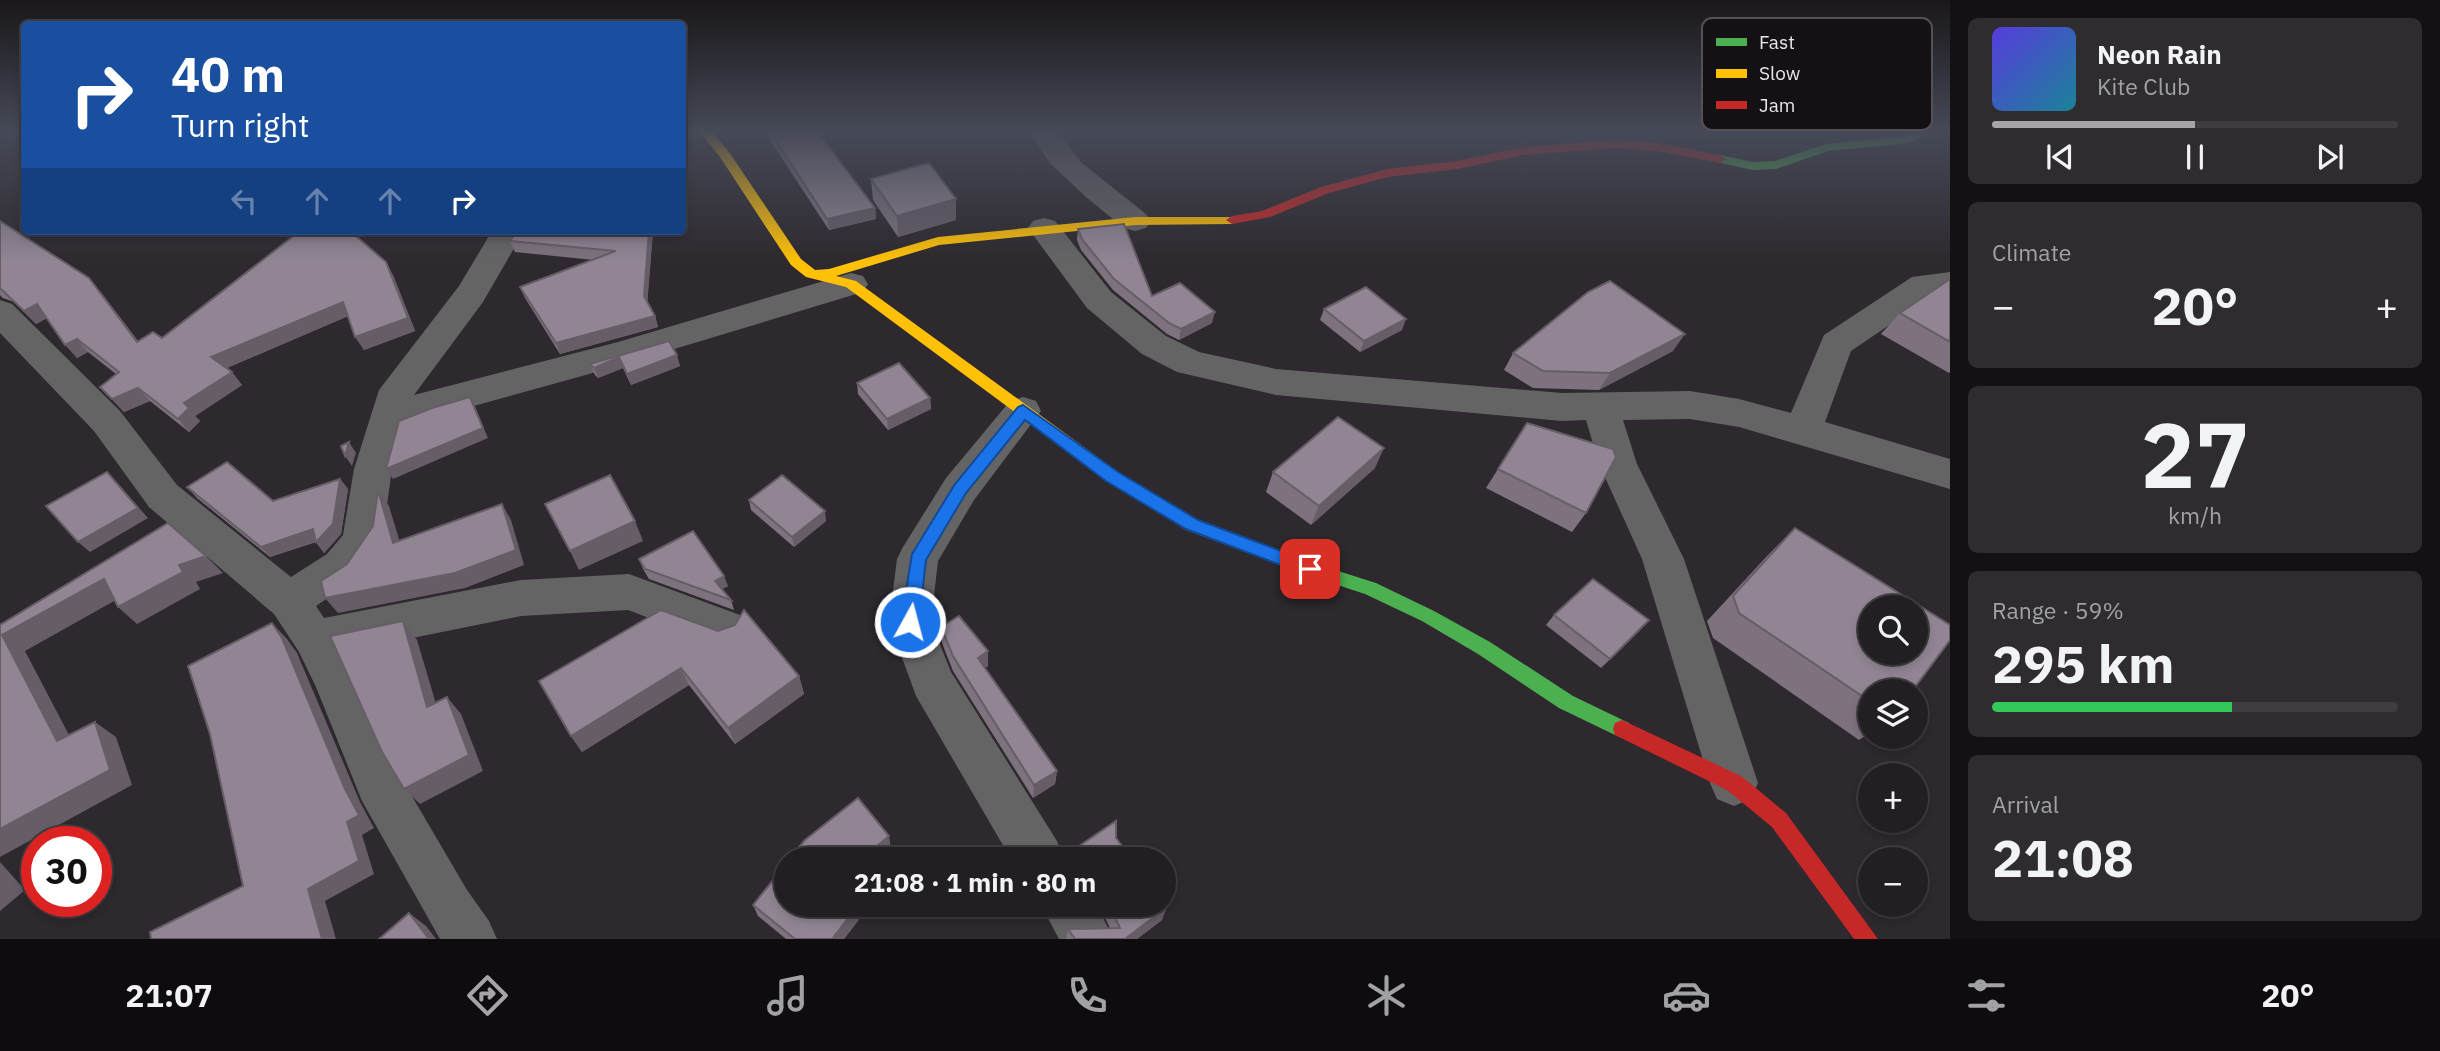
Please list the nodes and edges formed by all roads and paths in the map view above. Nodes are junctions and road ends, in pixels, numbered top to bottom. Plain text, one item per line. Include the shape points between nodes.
1 (737, 175) edge
2 (1080, 175) edge
3 (1380, 175) edge
4 (1135, 221) junction
5 (1044, 228) junction
6 (506, 235) edge
7 (811, 274) junction
8 (1950, 283) edge
9 (851, 285) junction
10 (0, 312) edge
11 (1601, 408) junction
12 (1023, 411) junction
13 (390, 415) junction
14 (1803, 430) junction
15 (1950, 474) edge
16 (186, 517) junction
17 (151, 539) edge
18 (289, 601) junction
19 (725, 628) edge
20 (314, 639) junction
21 (1734, 783) junction
22 (1032, 847) edge
23 (1074, 917) edge
24 (471, 939) edge
25 (1088, 939) edge
26 (1867, 939) edge

1 - 7 street via 796,262
2 - 4 street
3 - 4 street via 1234,220
4 - 5 street
5 - 7 street via 937,241 829,273
5 - 11 street via 1100,300 1154,345 1189,363 1276,382
6 - 13 street via 471,294 397,390
7 - 9 street
8 - 14 street via 1924,285 1836,344
9 - 12 street
9 - 13 street
10 - 16 street via 107,421 163,496
11 - 14 street via 1690,405
11 - 21 street via 1618,464 1663,559
12 - 21 street via 1112,476 1192,525 1370,588 1427,615 1566,702
12 - 22 street via 960,489 918,559 910,622 932,682
13 - 18 street via 373,470 362,540 342,566
14 - 15 street
16 - 17 street
16 - 18 street
18 - 20 street
19 - 20 street via 629,592 521,598
20 - 24 street via 379,785
21 - 26 street via 1779,820
23 - 25 street

